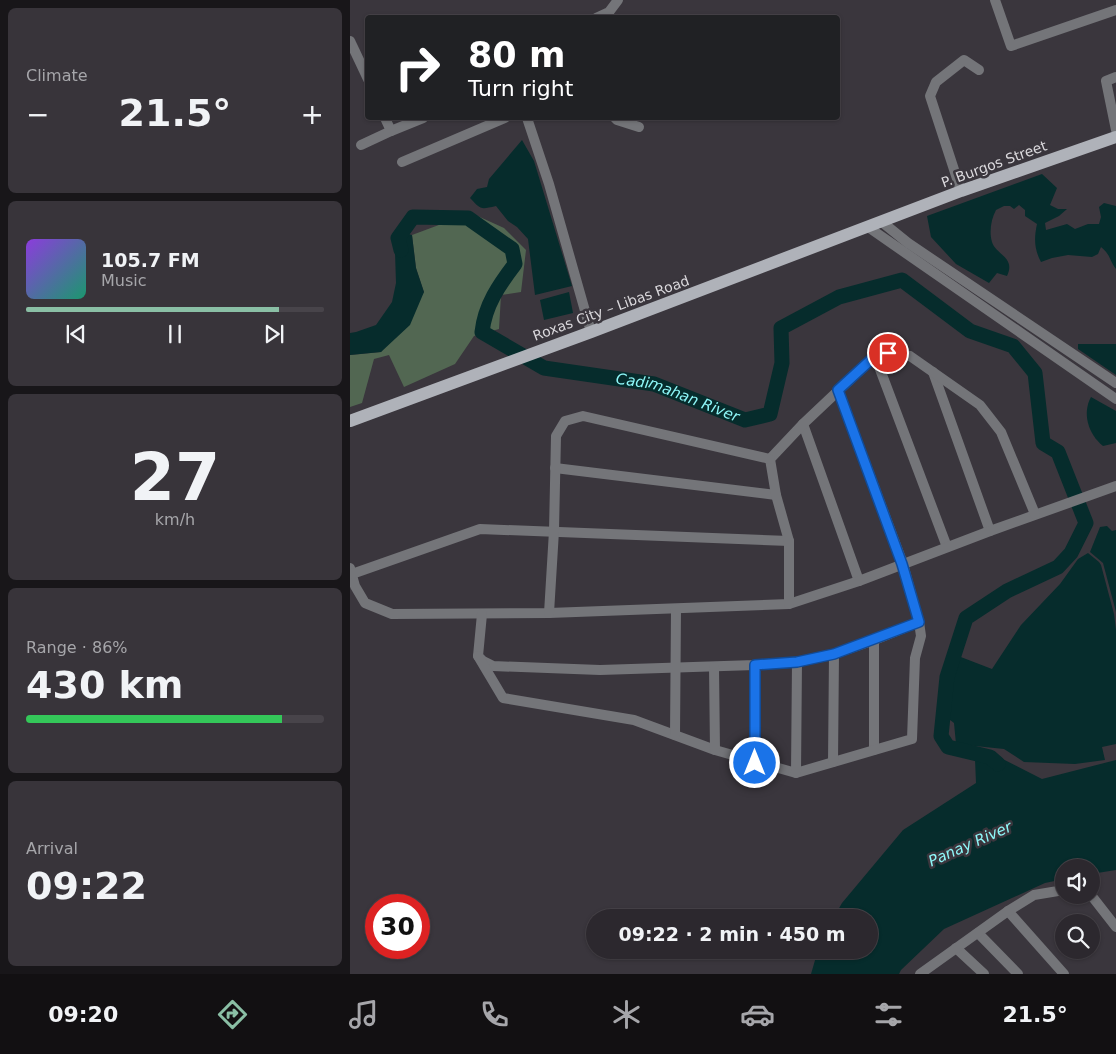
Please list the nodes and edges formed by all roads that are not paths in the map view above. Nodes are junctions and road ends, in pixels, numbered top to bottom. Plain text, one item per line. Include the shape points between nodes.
1 (618, 0) edge
2 (995, 0) edge
3 (1116, 10) edge
4 (608, 15) edge
5 (350, 40) edge
6 (979, 70) dead end
7 (365, 72) edge
8 (1116, 77) edge
9 (386, 120) edge
10 (418, 120) edge
11 (492, 120) edge
12 (528, 120) edge
13 (617, 120) edge
14 (639, 127) dead end
15 (1116, 130) edge
16 (391, 132) junction
17 (1116, 137) edge
18 (362, 145) dead end
19 (402, 162) dead end
20 (961, 191) junction
21 (882, 222) junction
22 (868, 227) junction
23 (591, 332) junction
24 (875, 356) junction
25 (932, 371) junction
26 (1116, 384) edge
27 (838, 390) junction
28 (1116, 399) edge
29 (350, 421) edge
30 (803, 424) junction
31 (770, 459) junction
32 (556, 468) junction
33 (1116, 486) edge
34 (776, 495) junction
35 (1035, 514) junction
36 (554, 531) junction
37 (990, 531) junction
38 (789, 541) junction
39 (947, 547) junction
40 (902, 564) junction
41 (351, 571) edge
42 (860, 581) junction
43 (789, 604) junction
44 (676, 609) junction
45 (550, 613) junction
46 (482, 614) junction
47 (919, 622) junction
48 (874, 640) junction
49 (834, 654) junction
50 (478, 656) junction
51 (797, 662) junction
52 (755, 665) junction
53 (675, 667) junction
54 (714, 667) junction
55 (675, 735) junction
56 (715, 750) junction
57 (874, 750) junction
58 (833, 762) junction
59 (755, 763) junction
60 (796, 773) junction
61 (1055, 892) edge
62 (1098, 904) edge
63 (1008, 911) junction
64 (1116, 928) edge
65 (978, 933) junction
66 (956, 948) junction
67 (920, 974) edge
68 (984, 974) edge
69 (1018, 974) edge
70 (1064, 974) edge

1 - 4 street
2 - 3 street via 1011,46
5 - 7 street
6 - 20 street via 964,60 936,82 930,96
8 - 15 street via 1106,81
9 - 16 street
10 - 16 street
11 - 19 street
12 - 23 street
13 - 14 street
16 - 18 street
17 - 20 main road, P. Burgos Street
20 - 21 main road, P. Burgos Street
21 - 22 main road, Roxas City – Libas Road
21 - 26 street
22 - 23 main road, Roxas City – Libas Road
22 - 28 street
23 - 29 main road, Roxas City – Libas Road
24 - 25 street via 888,353 910,356
24 - 27 street
24 - 39 street
25 - 35 street via 980,405 1001,432
25 - 37 street
27 - 30 street
27 - 40 street
30 - 31 street
30 - 42 street
31 - 32 street via 583,416 565,421 556,436
31 - 34 street
32 - 34 street
32 - 36 street
33 - 35 street
34 - 38 street
35 - 37 street
36 - 38 street
36 - 41 street via 480,529
36 - 45 street
37 - 39 street
38 - 43 street
39 - 40 street
40 - 42 street
40 - 47 street
41 - 46 street via 365,603 392,614
42 - 43 street
43 - 44 street
44 - 45 street
44 - 53 street
45 - 46 street
46 - 50 street
47 - 48 street
47 - 57 street via 921,636 915,658 912,740
48 - 49 street
48 - 57 street
49 - 51 street
49 - 58 street
50 - 53 street via 493,666 600,670
50 - 55 street via 503,698 634,720
51 - 52 street
51 - 60 street
52 - 54 street
52 - 59 street
53 - 54 street
53 - 55 street
54 - 56 street
55 - 56 street
56 - 59 street
57 - 58 street
58 - 60 street
59 - 60 street
61 - 63 street via 1034,895
62 - 64 street
63 - 65 street
63 - 70 street
65 - 66 street
65 - 69 street
66 - 67 street
66 - 68 street

